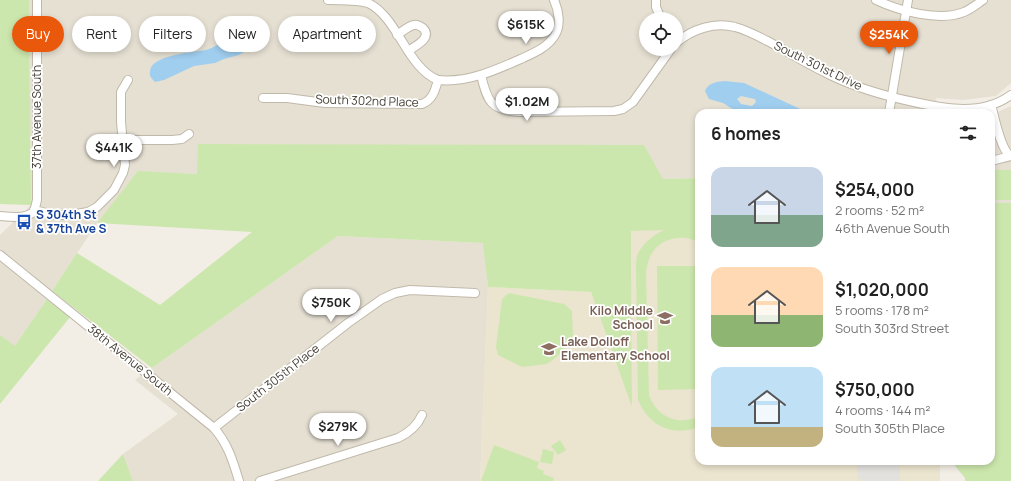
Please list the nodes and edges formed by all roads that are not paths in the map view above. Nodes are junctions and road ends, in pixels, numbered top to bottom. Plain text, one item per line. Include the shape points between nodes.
1 (37, 0) edge
2 (328, 0) edge
3 (554, 0) edge
4 (656, 0) edge
5 (876, 0) edge
6 (908, 0) edge
7 (983, 0) edge
8 (906, 10) junction
9 (658, 12) edge
10 (397, 35) junction
11 (683, 38) edge
12 (408, 51) junction
13 (666, 56) edge
14 (481, 75) junction
15 (128, 80) dead end
16 (438, 80) junction
17 (1011, 95) edge
18 (263, 98) dead end
19 (892, 98) junction
20 (991, 105) junction
21 (890, 109) edge
22 (992, 109) edge
23 (995, 118) edge
24 (189, 134) dead end
25 (123, 140) junction
26 (1011, 156) edge
27 (995, 160) edge
28 (34, 210) junction
29 (0, 216) edge
30 (0, 254) edge
31 (475, 293) dead end
32 (422, 415) dead end
33 (214, 428) junction
34 (239, 481) edge
35 (260, 481) edge

1 - 28 street, 37th Avenue South via 38,184
2 - 10 street via 366,3 378,10
3 - 14 street via 558,12 558,25 549,43 501,68
4 - 9 street
5 - 8 street
6 - 8 street
7 - 8 street via 964,12 951,15
8 - 19 street
10 - 12 street
10 - 12 street via 415,25 424,29 424,41
11 - 19 street, South 301st Drive via 704,28 735,27 856,87
12 - 16 street via 422,70
13 - 14 street via 633,102 609,112 504,110 490,102
14 - 16 street
15 - 25 street via 121,92
16 - 18 street, South 302nd Place via 430,99 422,104 325,103 294,98
17 - 20 street, South 301st Drive
19 - 20 street, South 301st Drive via 958,109
19 - 21 street
20 - 22 street
23 - 26 street via 1005,149
24 - 25 street via 182,139 172,140
25 - 28 street via 123,173 114,190 97,207 88,212 70,215
26 - 27 street
28 - 29 street via 27,216
30 - 33 street, 38th Avenue South
31 - 33 street, South 305th Place via 410,290 395,292 348,323
32 - 35 street via 413,429 398,438
33 - 34 street, 38th Avenue South via 229,449

